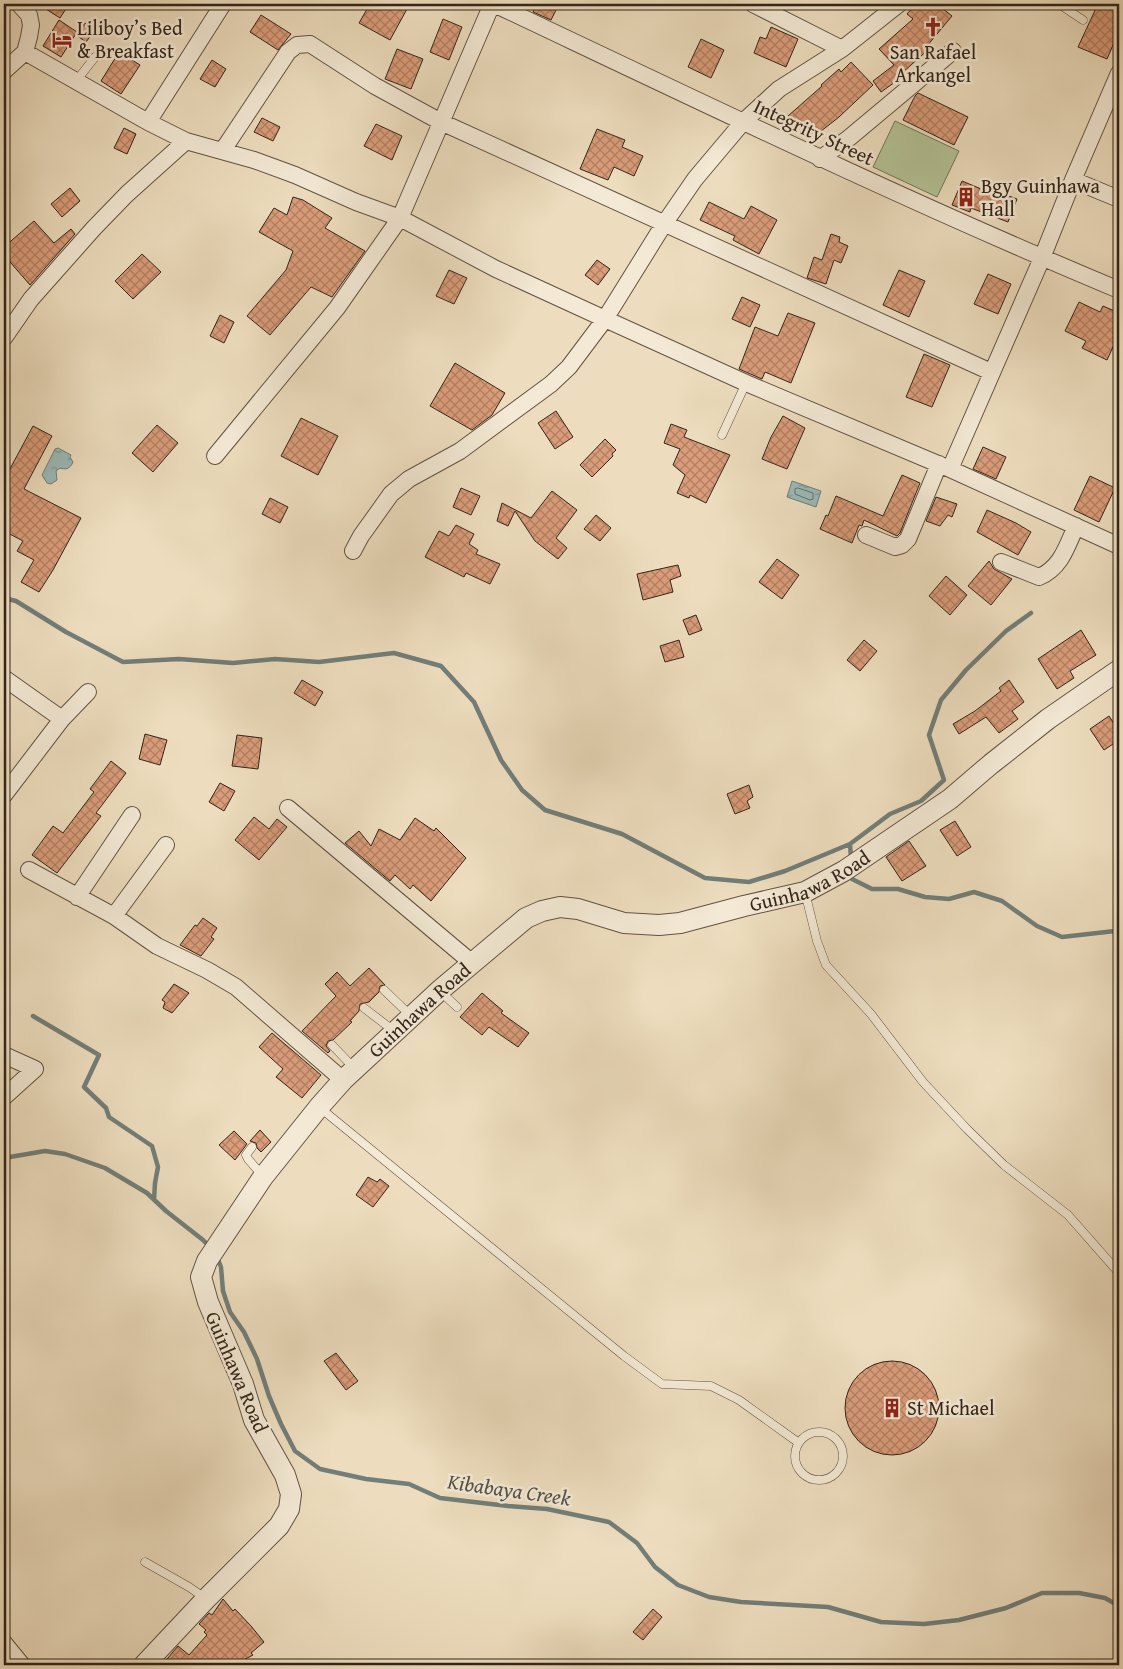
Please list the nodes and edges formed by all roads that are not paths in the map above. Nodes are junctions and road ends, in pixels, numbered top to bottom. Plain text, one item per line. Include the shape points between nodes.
1 (19, 4) edge
2 (223, 4) edge
3 (493, 4) edge
4 (754, 4) edge
5 (899, 4) edge
6 (1059, 4) edge
7 (1084, 20) dead end
8 (842, 49) junction
9 (953, 50) dead end
10 (25, 52) junction
11 (94, 57) dead end
12 (4, 71) edge
13 (1118, 79) edge
14 (77, 80) junction
15 (148, 122) junction
16 (441, 122) junction
17 (743, 122) junction
18 (186, 142) junction
19 (223, 150) junction
20 (820, 159) junction
21 (1073, 180) junction
22 (1119, 200) edge
23 (400, 218) junction
24 (664, 224) junction
25 (1042, 258) junction
26 (1119, 290) edge
27 (605, 319) junction
28 (4, 338) edge
29 (991, 372) junction
30 (746, 383) junction
31 (722, 435) dead end
32 (216, 456) dead end
33 (944, 467) junction
34 (1076, 526) junction
35 (866, 535) dead end
36 (1119, 546) edge
37 (353, 551) dead end
38 (1001, 562) dead end
39 (1119, 670) edge
40 (4, 678) edge
41 (88, 692) dead end
42 (62, 719) junction
43 (4, 795) edge
44 (288, 808) dead end
45 (132, 815) dead end
46 (166, 845) dead end
47 (29, 870) dead end
48 (805, 892) junction
49 (77, 897) junction
50 (114, 916) junction
51 (471, 962) junction
52 (384, 990) dead end
53 (439, 991) junction
54 (457, 1007) dead end
55 (364, 1008) dead end
56 (411, 1016) junction
57 (394, 1032) junction
58 (332, 1045) dead end
59 (4, 1055) edge
60 (349, 1075) junction
61 (4, 1097) edge
62 (319, 1107) junction
63 (252, 1147) dead end
64 (263, 1177) junction
65 (1119, 1273) edge
66 (799, 1443) junction
67 (145, 1562) dead end
68 (206, 1599) junction
69 (4, 1643) edge
70 (22, 1665) edge
71 (144, 1665) edge

1 - 10 street via 29,15 31,25
2 - 15 street
3 - 16 street
3 - 17 street, Integrity Street
4 - 8 street
5 - 8 street
6 - 7 lane
8 - 17 street via 779,89
9 - 20 street
10 - 12 street
10 - 14 street
11 - 14 lane
13 - 21 street
14 - 15 street
15 - 18 street
16 - 19 street via 374,86 310,44 297,44 288,52
16 - 23 street
16 - 24 street
17 - 20 street, Integrity Street
17 - 24 street
18 - 19 street
18 - 28 street via 94,228 31,299
19 - 23 street via 295,174
20 - 25 street, Integrity Street
21 - 22 street
21 - 25 street
23 - 27 street via 496,269
23 - 32 street via 337,308
24 - 27 street
24 - 29 street
25 - 26 street, Integrity Street
25 - 29 street
27 - 30 street
27 - 37 street via 551,384 460,451 409,479 392,494
29 - 33 street
30 - 31 lane
30 - 33 street
33 - 34 street
33 - 35 street via 902,545 895,547
34 - 36 street
34 - 38 street via 1061,559 1048,574 1039,577
39 - 48 street, Guinhawa Road via 1048,719 950,799 844,871
40 - 42 street
41 - 42 street
42 - 43 street
44 - 51 street
45 - 49 street
46 - 50 street
47 - 49 street
48 - 51 street, Guinhawa Road via 680,923 659,925 624,923 560,907 526,918
48 - 65 lane via 826,965 871,1014 923,1082 967,1129 1004,1165 1068,1215
49 - 50 street
50 - 60 street via 158,946 236,987
51 - 53 street, Guinhawa Road
52 - 56 lane
53 - 54 lane
53 - 56 street, Guinhawa Road
55 - 57 lane
56 - 57 street, Guinhawa Road
57 - 60 street, Guinhawa Road
58 - 60 lane
59 - 61 street via 35,1069
60 - 62 street, Guinhawa Road
62 - 64 street, Guinhawa Road
62 - 66 lane via 662,1384 711,1386 739,1400
63 - 64 lane via 246,1155
64 - 68 street, Guinhawa Road via 207,1261 201,1277 254,1420 285,1476 291,1494 289,1509 279,1526
66 - 66 lane via 796,1462 804,1475 826,1479 838,1470 842,1448 831,1435 815,1432
67 - 68 lane
68 - 71 street, Guinhawa Road
69 - 70 street

